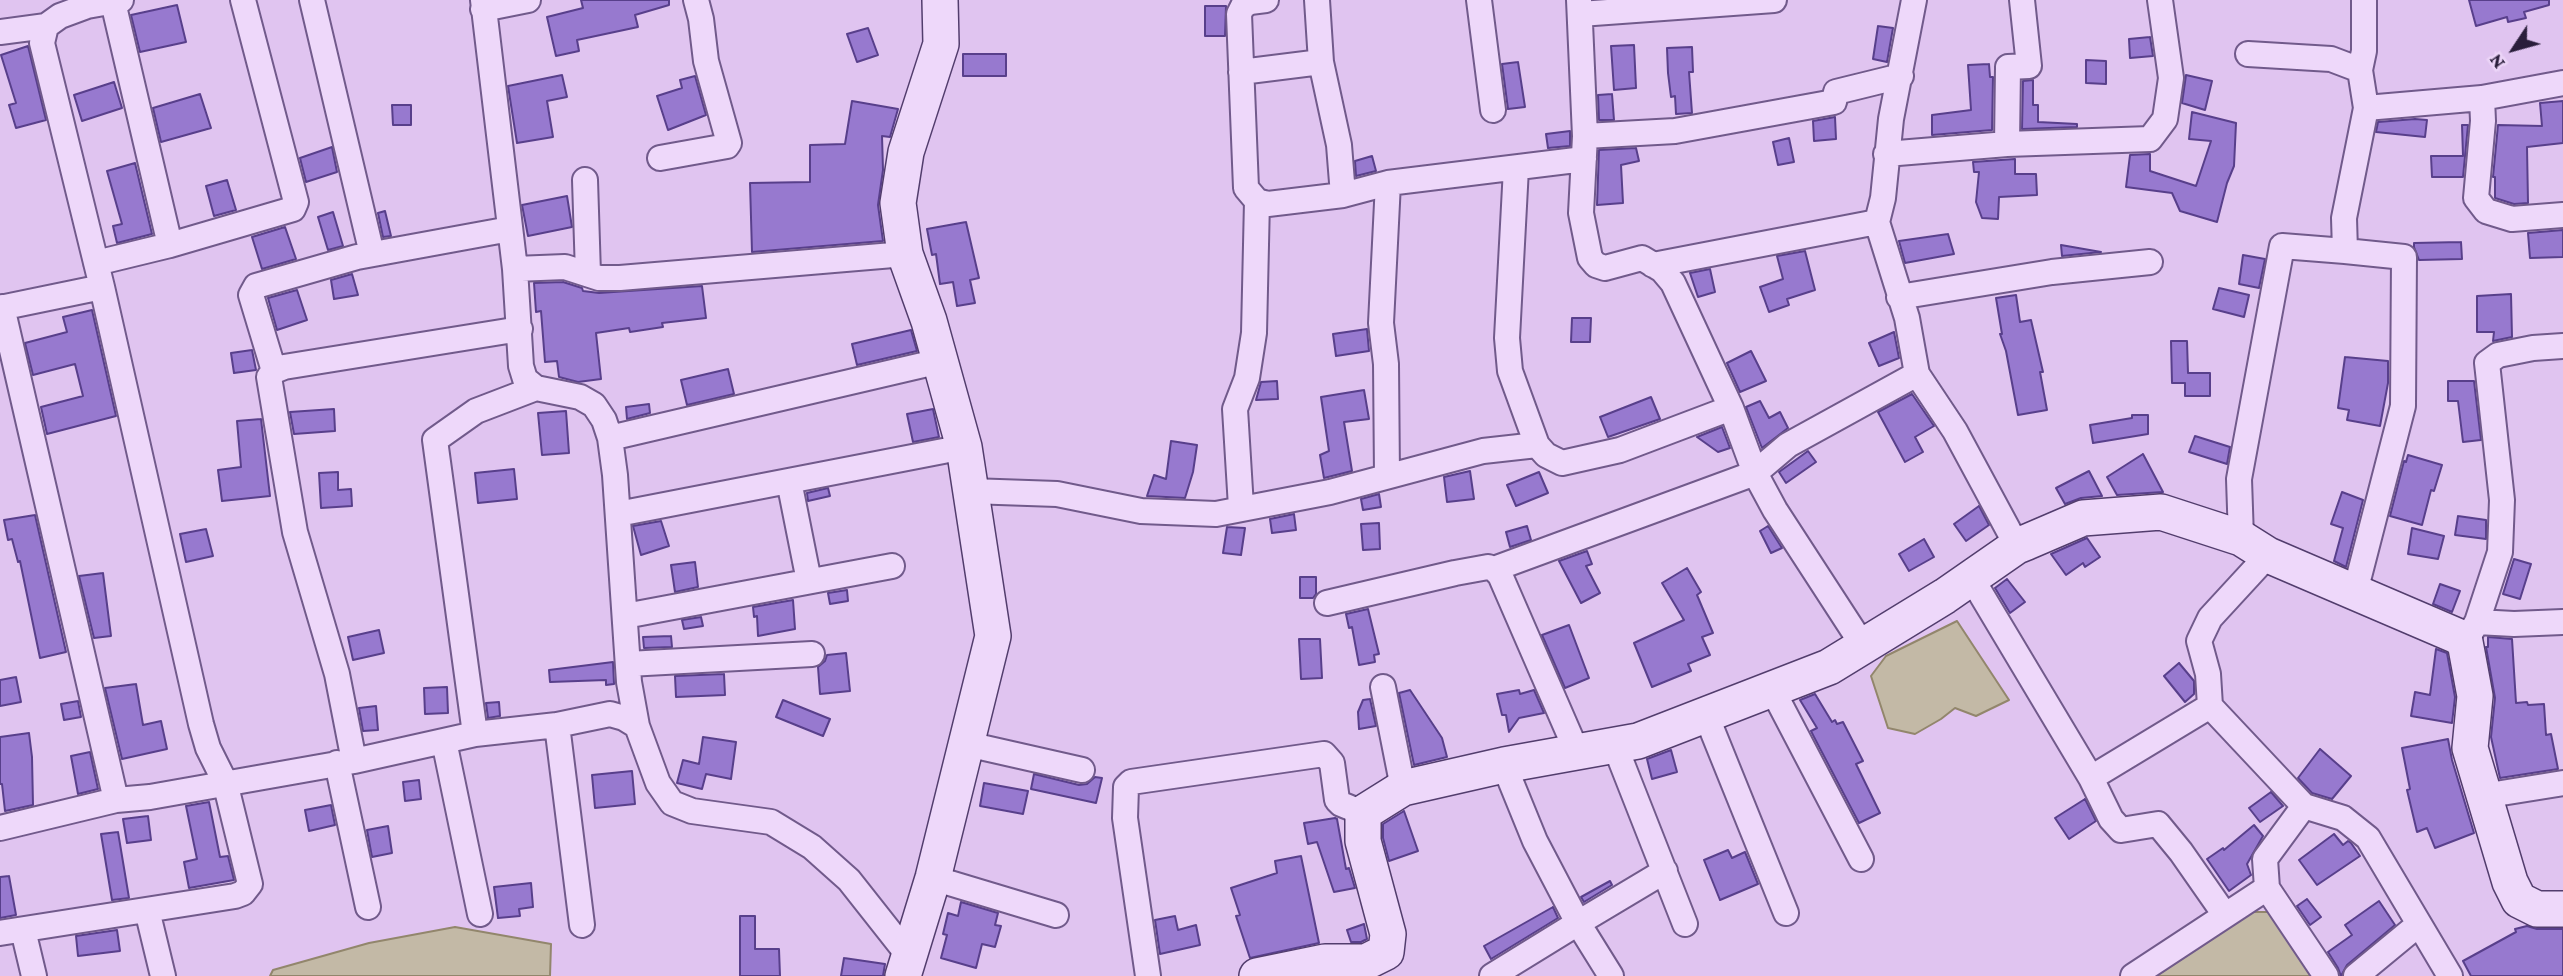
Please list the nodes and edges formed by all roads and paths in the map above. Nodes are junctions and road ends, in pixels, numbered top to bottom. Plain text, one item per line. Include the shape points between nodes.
1 (243, 0) edge
2 (312, 0) edge
3 (528, 0) edge
4 (696, 0) edge
5 (940, 0) edge
6 (1266, 0) edge
7 (1317, 0) edge
8 (1479, 0) edge
9 (1774, 0) edge
10 (1914, 0) edge
11 (2022, 0) edge
12 (2160, 0) edge
13 (2364, 0) edge
14 (117, 1) edge
15 (87, 3) edge
16 (483, 5) edge
17 (1580, 7) edge
18 (46, 26) junction
19 (0, 32) edge
20 (2248, 54) dead end
21 (1321, 62) junction
22 (2360, 70) junction
23 (1241, 72) junction
24 (1901, 76) junction
25 (2563, 83) edge
26 (2482, 98) junction
27 (2366, 108) junction
28 (1493, 110) dead end
29 (2007, 144) junction
30 (1585, 147) junction
31 (1886, 155) junction
32 (660, 158) dead end
33 (1516, 168) junction
34 (585, 180) dead end
35 (1388, 183) junction
36 (1343, 195) junction
37 (1257, 201) junction
38 (2563, 215) edge
39 (1877, 222) junction
40 (510, 229) junction
41 (170, 245) junction
42 (2345, 251) junction
43 (372, 254) junction
44 (905, 254) junction
45 (2150, 261) dead end
46 (96, 263) junction
47 (1653, 265) junction
48 (515, 268) junction
49 (588, 274) junction
50 (102, 287) junction
51 (1899, 297) junction
52 (1, 307) edge
53 (520, 329) junction
54 (2563, 346) edge
55 (940, 361) junction
56 (274, 371) junction
57 (1917, 374) junction
58 (536, 388) junction
59 (1731, 408) junction
60 (610, 438) junction
61 (1537, 445) junction
62 (964, 447) junction
63 (1755, 473) junction
64 (1387, 476) junction
65 (789, 481) junction
66 (970, 491) junction
67 (1241, 508) junction
68 (618, 514) junction
69 (2017, 546) junction
70 (2254, 546) junction
71 (892, 566) dead end
72 (1494, 569) junction
73 (1972, 579) junction
74 (809, 581) junction
75 (2355, 592) junction
76 (1327, 603) dead end
77 (625, 616) junction
78 (2563, 622) edge
79 (2471, 632) junction
80 (1864, 647) junction
81 (812, 654) dead end
82 (628, 664) junction
83 (1383, 687) dead end
84 (1772, 689) junction
85 (2210, 706) junction
86 (1706, 715) junction
87 (557, 725) junction
88 (637, 726) junction
89 (475, 734) junction
90 (444, 741) junction
91 (967, 744) junction
92 (1615, 746) junction
93 (1577, 752) junction
94 (345, 762) junction
95 (1504, 765) junction
96 (1082, 770) dead end
97 (2091, 778) junction
98 (225, 782) junction
99 (2563, 783) edge
100 (1403, 788) junction
101 (2483, 796) junction
102 (116, 800) junction
103 (2304, 806) junction
104 (1363, 813) junction
105 (0, 828) edge
106 (1861, 859) dead end
107 (1665, 871) junction
108 (933, 878) junction
109 (2267, 888) junction
110 (368, 907) dead end
111 (2563, 909) edge
112 (147, 910) junction
113 (1786, 913) dead end
114 (480, 914) dead end
115 (1056, 915) dead end
116 (2225, 915) junction
117 (1578, 923) junction
118 (1685, 924) dead end
119 (2419, 924) junction
120 (582, 925) dead end
121 (12, 932) edge
122 (906, 966) edge
123 (1369, 969) edge
124 (34, 976) edge
125 (163, 976) edge
126 (1148, 976) edge
127 (1257, 976) edge
128 (1492, 976) edge
129 (1611, 976) edge
130 (2133, 976) edge
131 (2326, 976) edge
132 (2356, 976) edge
133 (2450, 976) edge

1 - 41 street via 296,202 288,212
2 - 43 street
3 - 16 street
4 - 32 street via 706,61 729,143
5 - 44 street via 941,44 906,152 898,203
6 - 23 street via 1250,2 1240,13
7 - 21 street
8 - 28 street
9 - 17 street
10 - 24 street
11 - 29 street via 2029,66 2008,67
12 - 29 street via 2171,78 2165,119 2150,139
13 - 22 street
14 - 15 street
14 - 41 street
15 - 18 street
16 - 40 street
17 - 30 street
18 - 19 street
18 - 46 street via 42,43
20 - 22 street via 2331,59
21 - 23 street
21 - 36 street via 1339,145
22 - 27 street
23 - 37 street via 1247,188
24 - 30 street via 1836,92 1834,102
24 - 31 street
25 - 26 street
26 - 27 street
26 - 38 street via 2476,198 2486,211 2512,219
27 - 42 street via 2344,218
29 - 31 street
30 - 33 street
30 - 47 street via 1581,212 1590,258 1605,268 1642,258
31 - 39 street
33 - 35 street
33 - 61 street via 1507,338 1510,371
34 - 49 street
35 - 36 street
35 - 64 street via 1381,323
36 - 37 street via 1268,204
37 - 67 street via 1254,333 1247,378 1235,409
39 - 47 street
39 - 51 street
40 - 43 street
40 - 48 street
41 - 46 street
42 - 70 street via 2282,246 2239,479
42 - 75 street via 2404,257 2403,406
43 - 56 street via 251,290
44 - 49 street via 620,278
44 - 55 street
45 - 51 street
46 - 50 street
47 - 59 street via 1673,283
48 - 49 street via 565,267
48 - 53 street
50 - 52 street
50 - 98 street via 201,724
51 - 57 street
52 - 102 street
53 - 56 street
53 - 58 street via 521,366 525,379
54 - 79 street via 2498,355 2487,363 2502,499 2500,552
55 - 60 street
55 - 62 street
56 - 94 street via 269,377 295,532 337,674
57 - 63 street via 1798,439
57 - 69 street via 1955,431
58 - 60 street via 580,397 594,405
58 - 89 street via 476,411 435,440
59 - 61 street via 1620,450 1562,463
59 - 63 street
60 - 68 street
61 - 64 street via 1483,451
62 - 65 street
62 - 66 street
63 - 72 street
63 - 80 street
64 - 67 street
65 - 68 street
65 - 74 street
66 - 67 street via 1057,495 1141,510 1216,514
66 - 91 street via 993,636
68 - 77 street
69 - 70 street via 2082,518 2161,512
69 - 73 street
70 - 75 street
70 - 85 street via 2199,641
71 - 74 street
72 - 76 street via 1455,573
72 - 93 street
73 - 80 street
73 - 97 street
74 - 77 street
75 - 79 street
77 - 82 street
78 - 79 street
79 - 101 street via 2475,696 2470,748
80 - 84 street via 1829,667
81 - 82 street
82 - 88 street
83 - 100 street
84 - 86 street
84 - 106 street
85 - 97 street
85 - 103 street
86 - 92 street
86 - 113 street
87 - 88 street via 610,714
87 - 89 street
87 - 120 street
88 - 122 street via 658,783 672,803 692,811 771,821 812,847 849,880
89 - 90 street
90 - 94 street
90 - 114 street
91 - 96 street
91 - 108 street
92 - 93 street
92 - 107 street
93 - 95 street
94 - 98 street
94 - 110 street
95 - 100 street
95 - 117 street via 1535,841
97 - 116 street via 2121,830 2158,824
98 - 102 street
98 - 112 street via 250,884 235,896
99 - 101 street
100 - 104 street
101 - 111 street via 2519,900 2537,909
102 - 105 street
103 - 109 street via 2265,859
103 - 119 street via 2343,818 2368,838
104 - 123 street via 1363,841 1388,934 1386,952
104 - 126 street via 1337,800 1332,763 1324,754 1131,782 1126,787 1125,818
107 - 117 street
107 - 118 street
108 - 115 street
108 - 122 street
109 - 116 street
109 - 131 street
112 - 121 street
112 - 125 street
116 - 130 street
117 - 128 street
117 - 129 street
119 - 132 street
119 - 133 street
121 - 124 street
123 - 127 street via 1325,962

